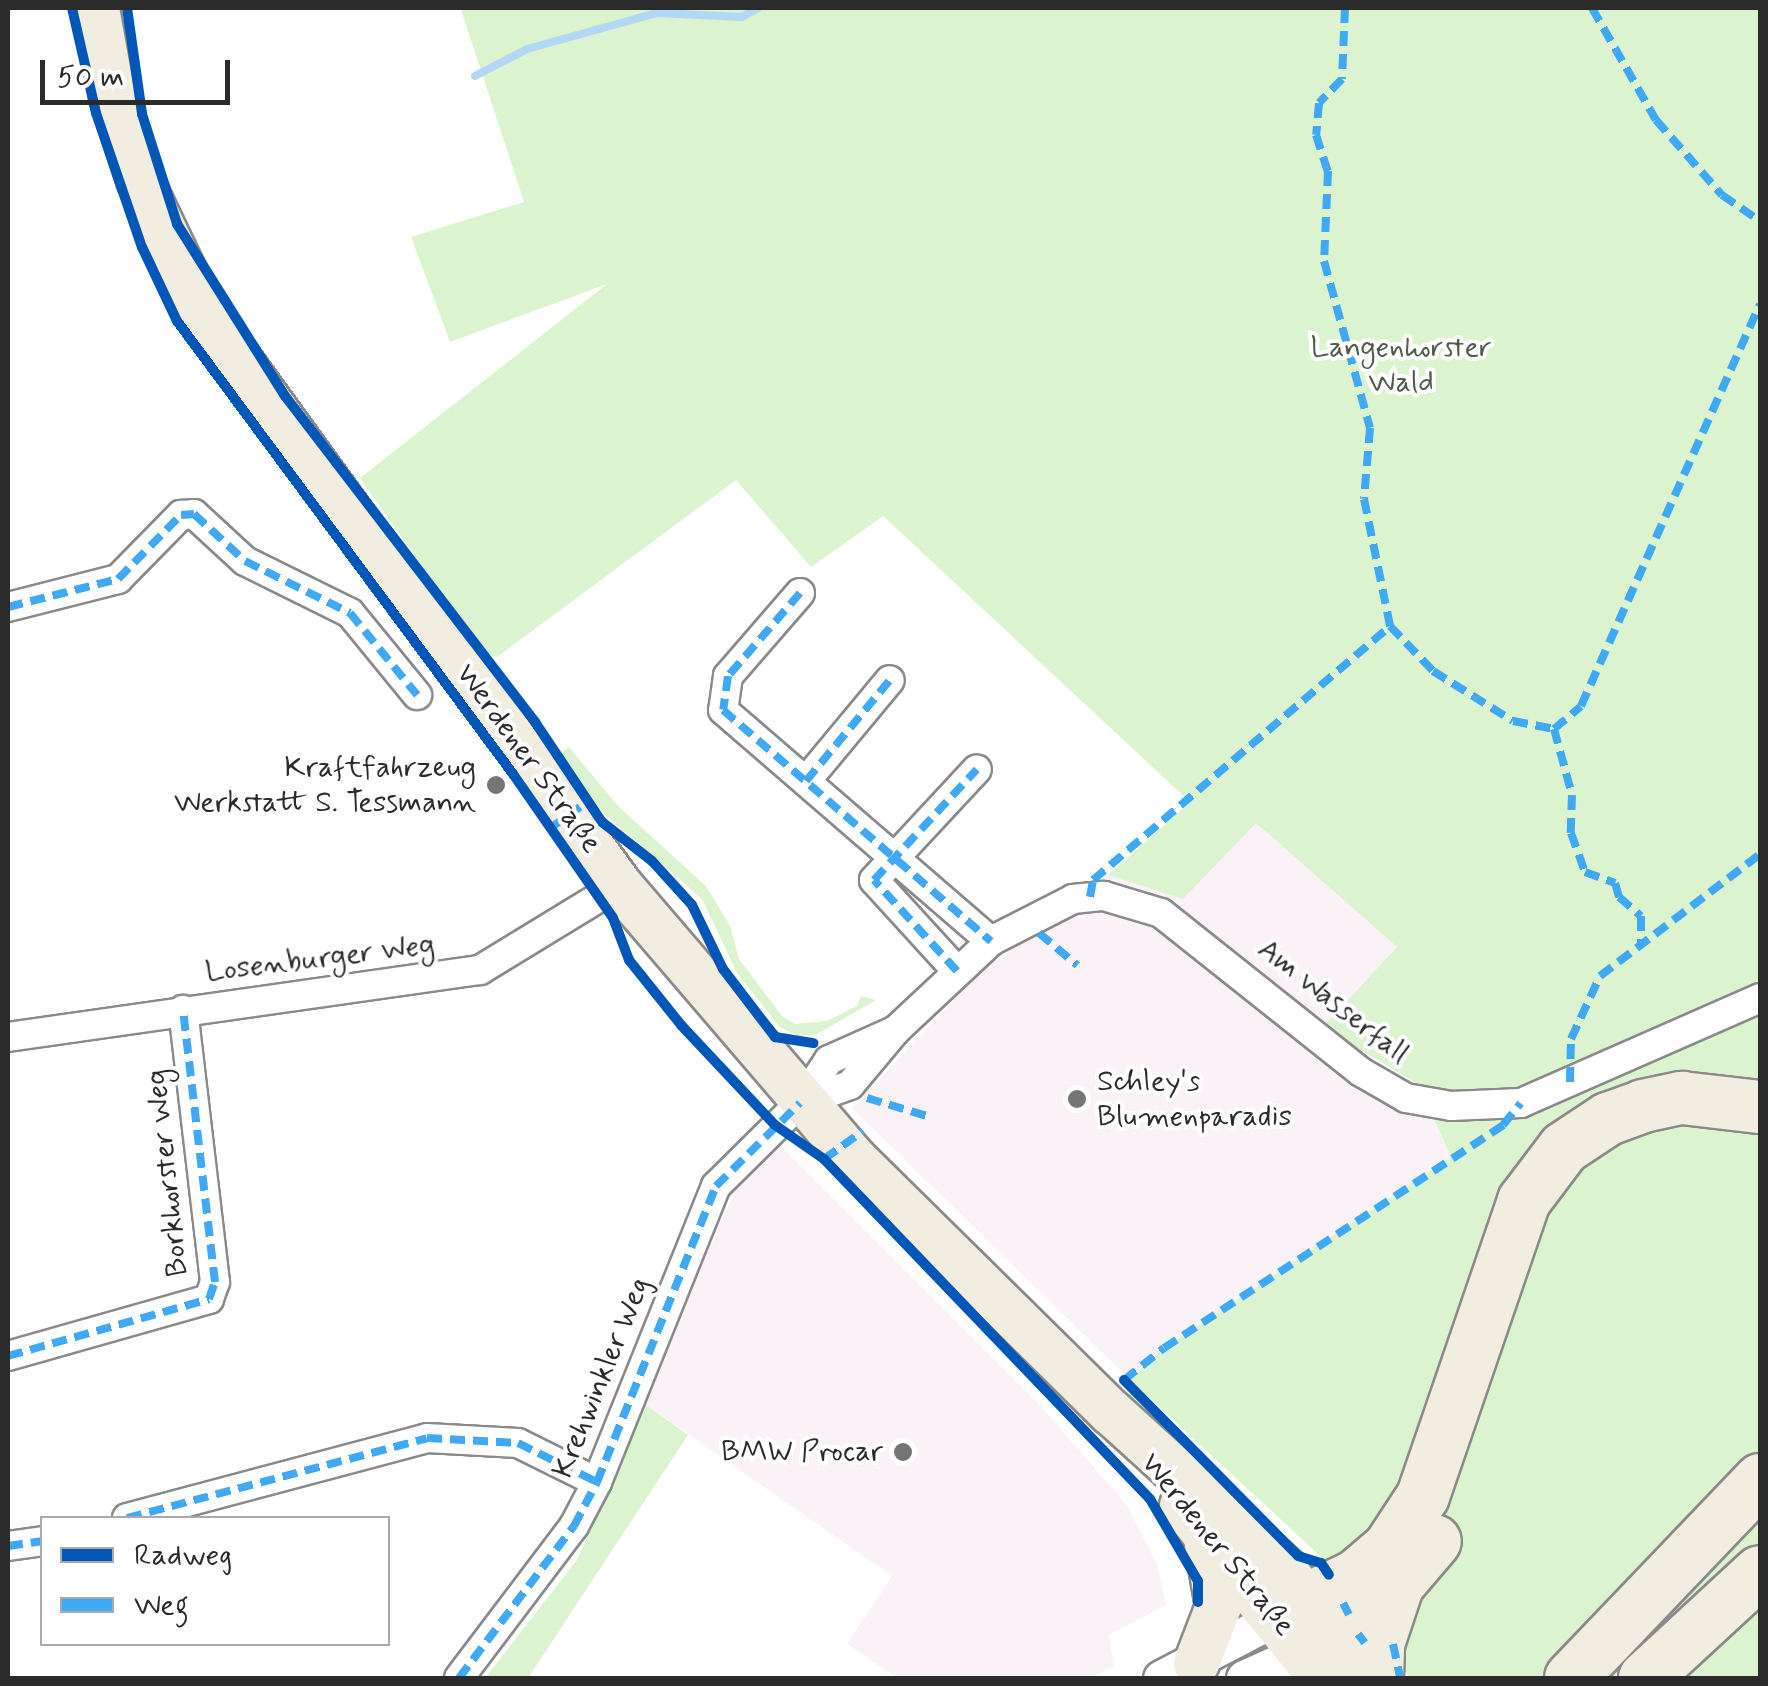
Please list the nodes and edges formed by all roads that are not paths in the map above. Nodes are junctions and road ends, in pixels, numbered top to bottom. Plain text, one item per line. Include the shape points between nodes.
1 (96, 8) edge
2 (800, 593) dead end
3 (8, 606) edge
4 (890, 680) dead end
5 (417, 696) dead end
6 (977, 769) dead end
7 (806, 781) junction
8 (898, 859) junction
9 (619, 885) junction
10 (991, 941) junction
11 (957, 971) junction
12 (1760, 998) edge
13 (182, 1010) junction
14 (8, 1037) edge
15 (800, 1103) junction
16 (1760, 1107) edge
17 (1760, 1143) edge
18 (8, 1356) edge
19 (1111, 1412) junction
20 (1760, 1480) edge
21 (597, 1482) junction
22 (135, 1516) edge
23 (1206, 1536) junction
24 (40, 1540) edge
25 (8, 1546) edge
26 (1760, 1572) edge
27 (1396, 1590) junction
28 (1316, 1644) edge
29 (1178, 1670) edge
30 (458, 1678) edge
31 (1244, 1678) edge
32 (1377, 1678) edge
33 (1571, 1678) edge
34 (1645, 1678) edge

1 - 9 main road, Werdener Straße via 112,96 134,165 200,307
2 - 7 street via 728,676 722,710
3 - 5 street via 118,579 181,514 194,514 245,560 316,593 362,624
4 - 7 street
6 - 8 street
7 - 8 street
8 - 10 street
8 - 11 street via 874,880
9 - 13 street, Losenburger Weg via 480,970
9 - 15 main road, Werdener Straße
10 - 11 street, Am Wasserfall
10 - 12 street, Am Wasserfall via 1073,898 1133,901 1189,930 1361,1072 1406,1098 1492,1109 1521,1103
11 - 15 street, Am Wasserfall via 850,1085
13 - 14 street, Losenburger Weg
13 - 18 street, Borkhorster Weg via 215,1282 208,1299
15 - 19 main road, Werdener Straße
15 - 21 street, Krehwinkler Weg via 716,1186
16 - 28 highway via 1682,1098 1643,1106 1564,1148 1524,1201 1423,1496 1388,1548 1356,1576
17 - 27 highway via 1716,1130 1673,1130 1634,1141 1578,1176 1532,1264 1470,1478 1444,1529
19 - 23 main road, Werdener Straße
19 - 28 main road, Werdener Straße via 1284,1569
20 - 33 highway
21 - 22 street via 518,1443 427,1438
21 - 30 street, Krehwinkler Weg via 574,1526
23 - 28 main road, Werdener Straße
23 - 29 main road via 1218,1606
24 - 25 street
26 - 34 highway
27 - 28 highway
27 - 32 highway via 1378,1644
28 - 29 street
28 - 31 street

